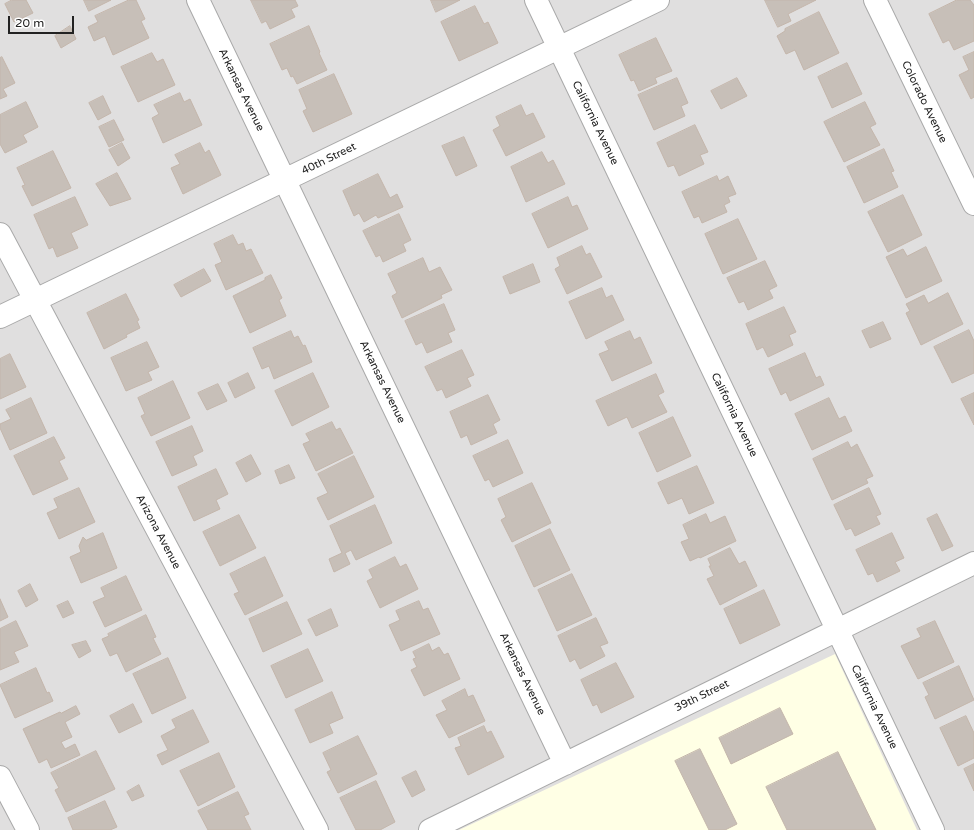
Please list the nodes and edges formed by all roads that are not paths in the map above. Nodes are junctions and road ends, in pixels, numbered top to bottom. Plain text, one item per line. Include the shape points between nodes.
1 (198, 0) edge
2 (536, 0) edge
3 (658, 0) edge
4 (875, 0) edge
5 (559, 47) junction
6 (285, 181) junction
7 (974, 204) edge
8 (0, 234) edge
9 (34, 301) junction
10 (0, 318) edge
11 (974, 563) edge
12 (837, 630) junction
13 (565, 764) junction
14 (0, 777) edge
15 (28, 830) edge
16 (317, 830) edge
17 (430, 830) edge
18 (933, 830) edge

1 - 6 street, Arkansas Avenue
2 - 5 street, California Avenue
3 - 5 street, 40th Street
4 - 7 street, Colorado Avenue
5 - 6 street, 40th Street
5 - 12 street, California Avenue
6 - 9 street, 40th Street
6 - 13 street, Arkansas Avenue
8 - 9 street, Arizona Avenue
9 - 10 street, 40th Street
9 - 16 street, Arizona Avenue
11 - 12 street, 39th Street
12 - 13 street, 39th Street
12 - 18 street, California Avenue
13 - 17 street, 39th Street
14 - 15 street

